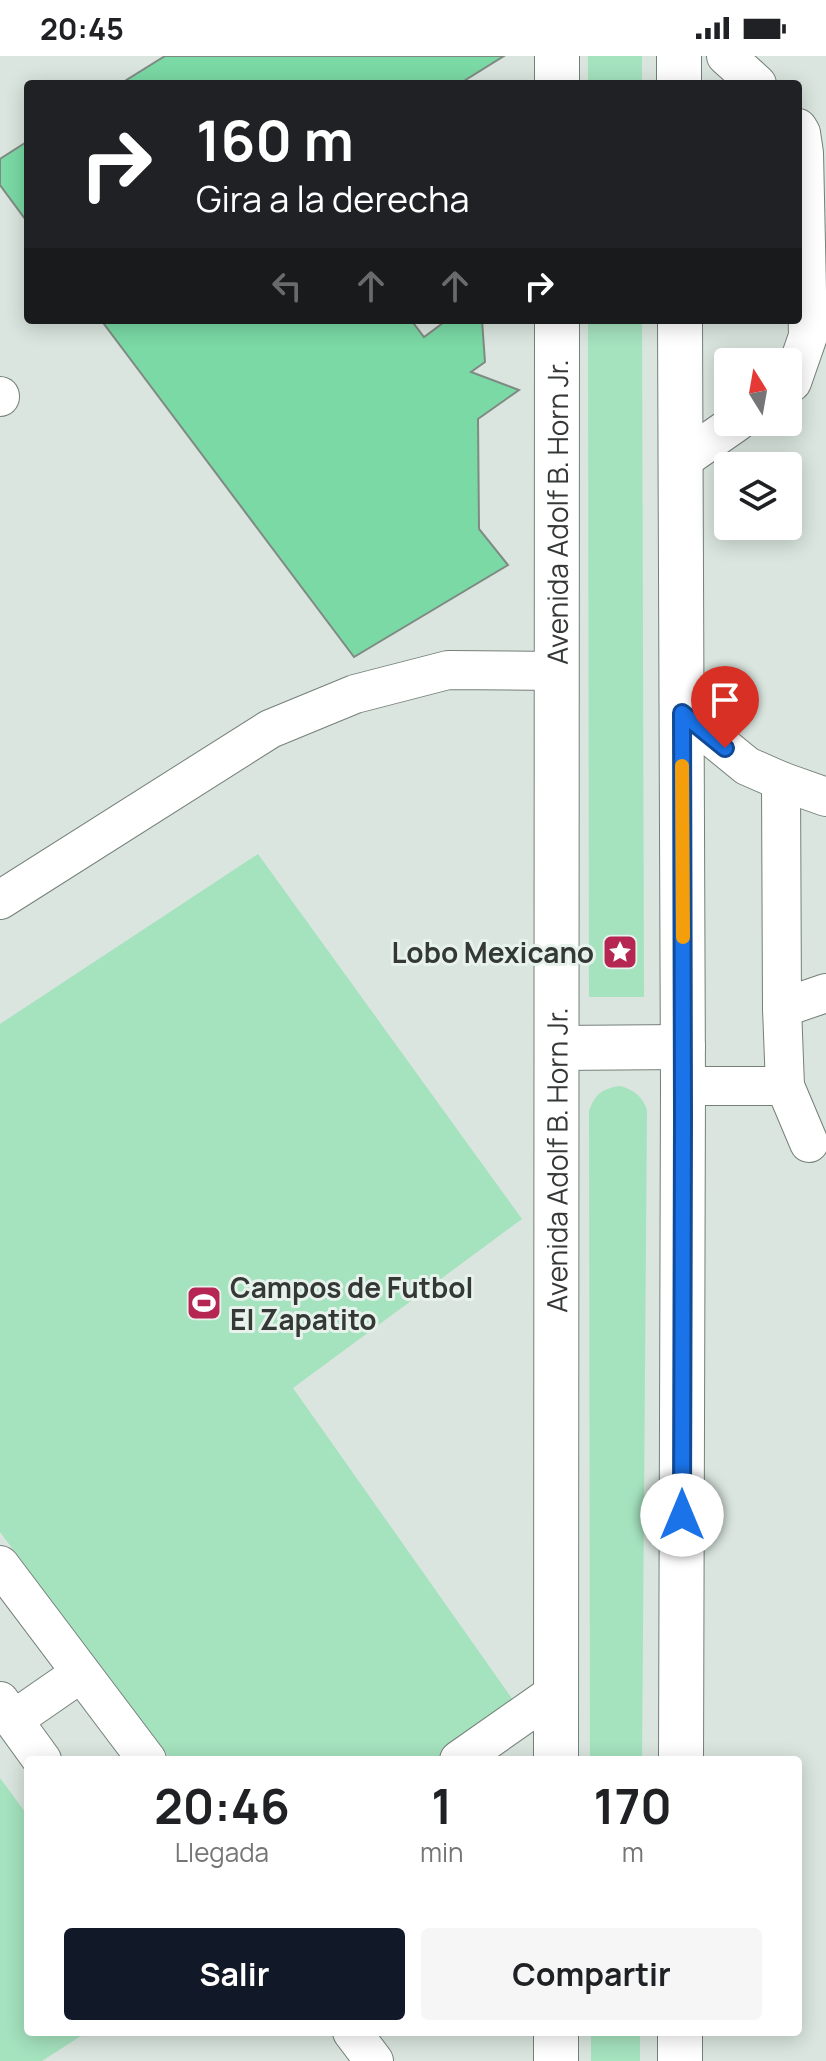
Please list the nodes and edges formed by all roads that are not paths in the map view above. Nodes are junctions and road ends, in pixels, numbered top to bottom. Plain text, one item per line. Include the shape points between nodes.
1 (557, 56) edge
2 (679, 56) edge
3 (726, 56) edge
4 (557, 80) edge
5 (679, 80) edge
6 (753, 80) edge
7 (808, 137) edge
8 (557, 324) edge
9 (680, 324) edge
10 (802, 379) edge
11 (717, 436) edge
12 (681, 461) junction
13 (557, 671) junction
14 (682, 713) junction
15 (781, 781) junction
16 (826, 797) edge
17 (0, 900) edge
18 (826, 993) edge
19 (782, 1008) junction
20 (557, 1048) junction
21 (683, 1067) junction
22 (785, 1086) junction
23 (809, 1143) dead end
24 (0, 1565) edge
25 (81, 1673) junction
26 (556, 1692) junction
27 (7, 1710) edge
28 (39, 1756) edge
29 (144, 1756) edge
30 (465, 1756) edge
31 (556, 1756) edge
32 (681, 1756) edge
33 (355, 2036) edge
34 (556, 2036) edge
35 (680, 2036) edge
36 (374, 2061) edge
37 (556, 2061) edge
38 (680, 2061) edge

1 - 4 main road
2 - 5 main road
3 - 6 street
7 - 10 street via 808,336
8 - 13 main road, Avenida Adolf B. Horn Jr.
9 - 12 main road
11 - 12 street
12 - 14 main road
13 - 17 street via 448,670 341,699 270,729
13 - 20 main road, Avenida Adolf B. Horn Jr.
14 - 15 street via 747,766
14 - 21 main road
15 - 16 street
15 - 19 street
18 - 19 street
19 - 22 street
20 - 21 main road
20 - 26 main road, Avenida Adolf B. Horn Jr.
21 - 22 street
21 - 32 main road
22 - 23 street
24 - 25 street
25 - 27 street
25 - 29 street
26 - 30 street
26 - 31 main road, Avenida Adolf B. Horn Jr.
27 - 28 street
33 - 36 street
34 - 37 main road
35 - 38 main road

